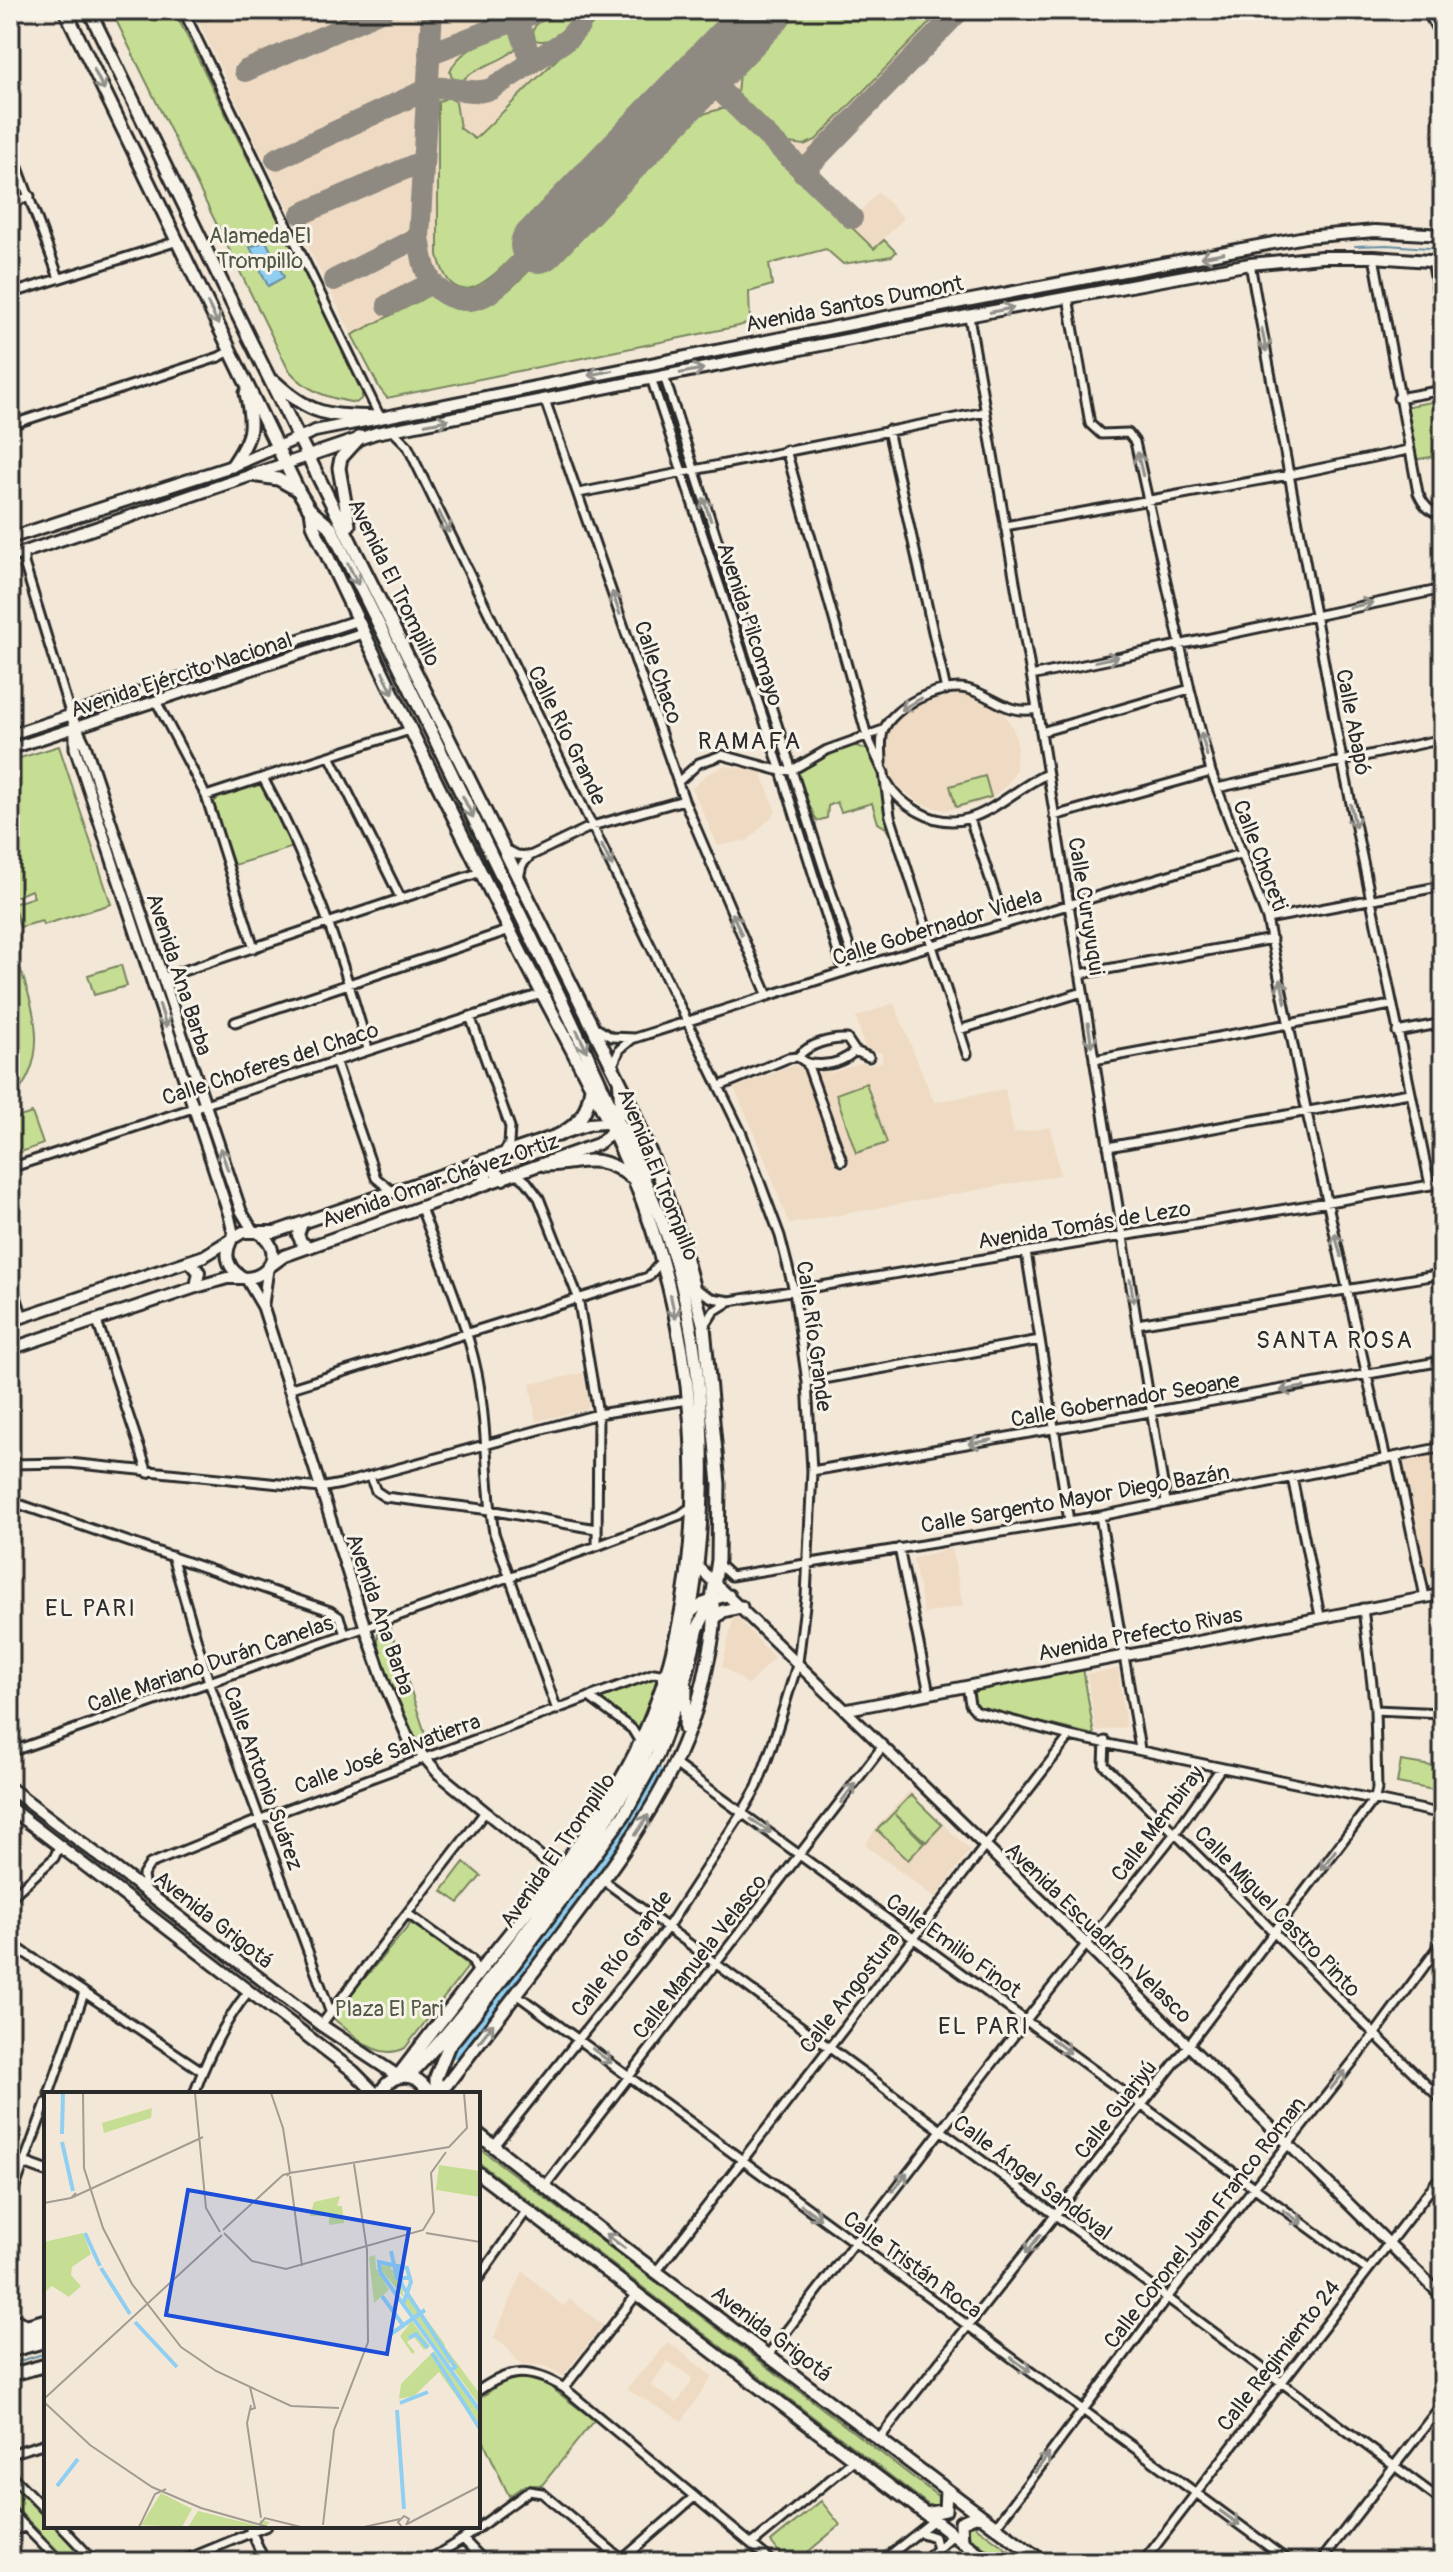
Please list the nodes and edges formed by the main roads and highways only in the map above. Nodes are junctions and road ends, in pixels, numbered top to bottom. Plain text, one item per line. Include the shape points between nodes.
1 (65, 10) edge
2 (89, 10) edge
3 (1353, 232) junction
4 (1443, 235) edge
5 (1305, 237) junction
6 (1321, 257) junction
7 (1276, 260) junction
8 (1437, 261) edge
9 (239, 369) junction
10 (269, 376) junction
11 (380, 417) junction
12 (300, 436) junction
13 (360, 437) junction
14 (277, 446) junction
15 (309, 455) junction
16 (286, 463) junction
17 (232, 466) junction
18 (252, 475) junction
19 (299, 492) junction
20 (310, 510) junction
21 (44, 528) junction
22 (10, 538) edge
23 (352, 541) junction
24 (26, 552) junction
25 (10, 557) edge
26 (480, 830) junction
27 (497, 903) junction
28 (619, 1081) junction
29 (591, 1087) junction
30 (613, 1125) junction
31 (559, 1135) junction
32 (534, 1143) junction
33 (652, 1157) junction
34 (477, 1162) junction
35 (545, 1165) junction
36 (503, 1179) junction
37 (634, 1179) junction
38 (649, 1192) junction
39 (443, 1201) junction
40 (302, 1223) junction
41 (254, 1232) junction
42 (233, 1238) junction
43 (310, 1247) junction
44 (189, 1261) junction
45 (269, 1268) junction
46 (245, 1278) junction
47 (196, 1287) junction
48 (10, 1321) edge
49 (10, 1349) edge
50 (712, 1599) junction
51 (741, 1607) road end
52 (716, 1617) junction
53 (686, 1677) junction
54 (685, 1738) junction
55 (644, 1746) junction
56 (10, 1788) edge
57 (10, 1808) edge
58 (558, 1888) junction
59 (532, 1905) junction
60 (270, 2008) junction
61 (324, 2028) junction
62 (402, 2076) junction
63 (376, 2092) edge
64 (380, 2092) edge
65 (430, 2092) edge
66 (431, 2092) edge
67 (433, 2092) edge
68 (480, 2136) edge
69 (480, 2175) edge
70 (44, 2321) edge
71 (10, 2330) edge
72 (44, 2332) edge
73 (10, 2341) edge
74 (44, 2342) edge
75 (10, 2351) edge
76 (44, 2366) edge
77 (10, 2375) edge
78 (946, 2490) junction
79 (947, 2504) junction
80 (930, 2517) junction
81 (983, 2517) junction
82 (967, 2518) junction
83 (950, 2519) junction
84 (958, 2538) junction
85 (989, 2562) edge
86 (1043, 2562) edge

1 -> 9 main road, Avenida El Trompillo
2 - 10 main road, Avenida El Trompillo
3 - 4 main road, Avenida Santos Dumont
3 - 5 main road, Avenida Santos Dumont
3 - 6 main road via 1322,239 1316,247
5 - 7 main road via 1308,246 1302,253
5 -> 11 main road, Avenida Santos Dumont
6 - 7 main road, Avenida Santos Dumont
6 - 8 main road, Avenida Santos Dumont
13 -> 7 main road, Avenida Santos Dumont
9 - 14 main road, Avenida El Trompillo
9 - 17 main road via 251,432
10 - 11 main road via 314,411
10 - 12 main road, Avenida El Trompillo
11 - 12 main road, Avenida Santos Dumont
12 - 14 main road, Avenida Santos Dumont
12 - 15 main road, Avenida El Trompillo
13 - 15 main road, Avenida Santos Dumont
13 - 23 main road via 339,468
14 - 16 main road, Avenida El Trompillo
14 - 17 main road, Avenida Santos Dumont
15 - 16 main road, Avenida Santos Dumont
15 - 23 main road, Avenida El Trompillo
16 - 18 main road, Avenida Santos Dumont
16 - 19 main road, Avenida El Trompillo
17 - 21 main road, Avenida Santos Dumont
18 - 19 main road via 278,479
18 - 24 main road, Avenida Santos Dumont
19 - 20 main road, Avenida El Trompillo
20 -> 26 main road, Avenida El Trompillo via 331,528
20 -> 27 main road, Avenida El Trompillo via 363,633
21 - 22 main road, Avenida Santos Dumont
21 - 24 main road via 26,540
23 - 28 main road, Avenida El Trompillo
24 - 25 main road, Avenida Santos Dumont
26 - 27 main road
26 -> 30 main road, Avenida El Trompillo via 588,1054
27 - 29 main road, Avenida El Trompillo
28 - 30 main road via 621,1102
28 - 33 main road, Avenida El Trompillo
29 - 30 main road, Avenida El Trompillo
29 - 31 main road via 586,1114
30 - 31 main road, Avenida Omar Chávez Ortiz
30 - 33 main road
30 - 35 main road, Avenida Omar Chávez Ortiz via 598,1144
30 - 37 main road, Avenida El Trompillo
30 - 38 main road, Avenida El Trompillo
31 - 32 main road, Avenida Omar Chávez Ortiz
32 - 34 main road, Avenida Omar Chávez Ortiz
32 - 36 main road via 496,1160 494,1171
33 - 50 main road, Avenida El Trompillo via 704,1327 719,1484
34 - 39 main road via 485,1168 483,1183
34 - 40 main road, Avenida Omar Chávez Ortiz
35 - 36 main road, Avenida Omar Chávez Ortiz
35 - 37 main road via 605,1161
36 - 39 main road, Avenida Omar Chávez Ortiz
37 - 38 main road
37 -> 55 main road, Avenida El Trompillo via 662,1261 679,1334 688,1400 691,1507 686,1586
38 - 55 main road, Avenida El Trompillo via 676,1263 693,1354 702,1452 691,1613 665,1709
39 - 43 main road, Avenida Omar Chávez Ortiz
40 - 41 main road, Avenida Omar Chávez Ortiz
40 - 43 main road via 299,1240
41 - 42 main road
41 - 45 main road via 271,1246
42 - 44 main road
42 - 46 main road via 227,1261
43 - 45 main road, Avenida Omar Chávez Ortiz
44 - 47 main road via 199,1272
44 - 48 main road
45 - 46 main road
46 - 47 main road
47 - 49 main road
50 - 52 main road, Avenida El Trompillo
50 - 53 main road, Avenida El Trompillo via 698,1628
51 - 52 main road
52 - 54 main road, Avenida El Trompillo
53 - 54 main road
53 - 66 main road, Avenida El Trompillo via 657,1755 624,1815 448,2047
67 -> 54 main road, Avenida El Trompillo via 447,2084 641,1827
55 - 58 main road, Avenida El Trompillo via 615,1808
55 - 59 main road, Avenida El Trompillo
56 - 61 main road, Avenida Grigotá
57 - 60 main road, Avenida Grigotá
58 - 59 main road
58 - 62 main road, Avenida El Trompillo via 503,1961
59 - 62 main road, Avenida El Trompillo
60 - 61 main road via 280,2000
60 - 63 main road, Avenida Grigotá
61 - 62 main road, Avenida Grigotá
62 - 64 main road
62 - 65 main road via 421,2082
78 -> 68 main road, Avenida Grigotá
69 - 80 main road
70 - 71 main road
72 - 73 main road
74 - 75 main road
76 - 77 main road
78 - 79 main road
78 - 81 main road, Avenida Grigotá
79 - 80 main road
79 - 83 main road
80 - 83 main road
80 - 84 main road
81 - 82 main road
81 - 86 main road, Avenida Grigotá
82 - 83 main road
82 - 84 main road
83 - 84 main road
84 - 85 main road

